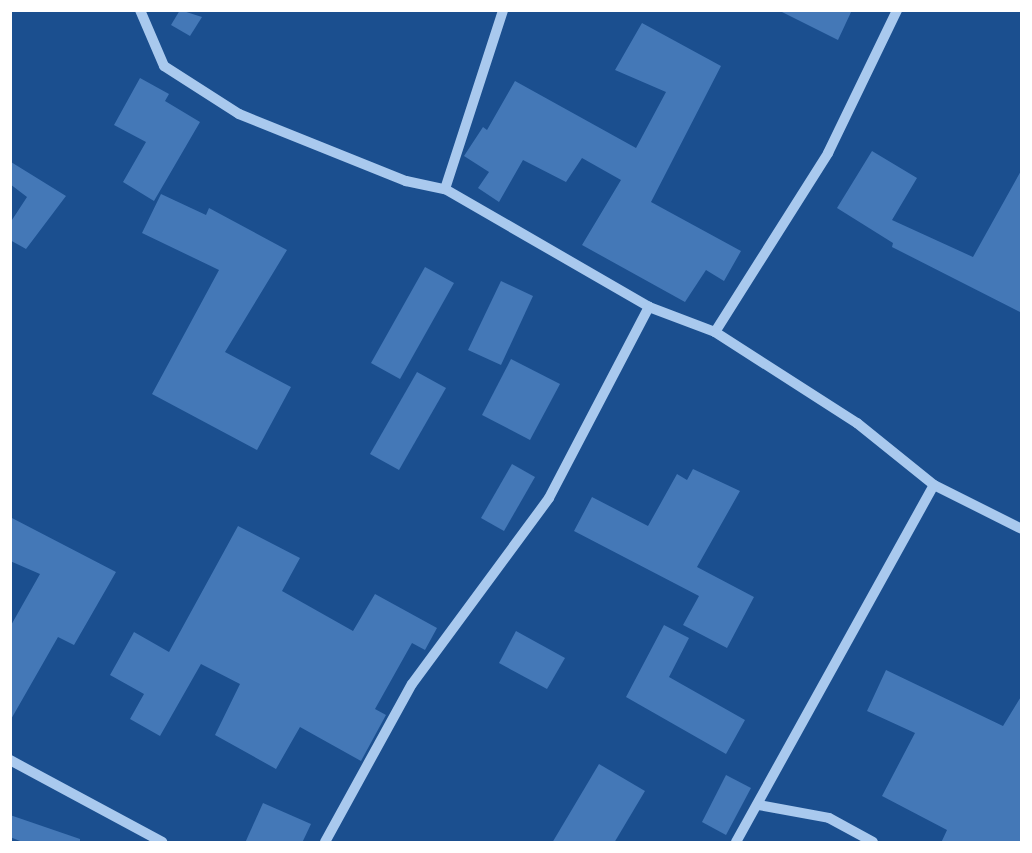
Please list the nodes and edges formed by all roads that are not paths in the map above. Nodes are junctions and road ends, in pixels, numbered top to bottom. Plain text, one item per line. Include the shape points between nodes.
1 (140, 10) edge
2 (503, 10) edge
3 (897, 10) edge
4 (445, 189) junction
5 (649, 307) junction
6 (715, 332) junction
7 (934, 485) junction
8 (1022, 529) edge
9 (10, 760) edge
10 (759, 805) junction
11 (162, 843) edge
12 (325, 843) edge
13 (736, 843) edge
14 (873, 843) edge

1 - 4 street via 164,66 239,114 406,181
2 - 4 street
3 - 6 street via 828,153
4 - 5 street
5 - 6 street
5 - 12 street via 549,498 412,684
6 - 7 street via 857,423
7 - 8 street
7 - 10 street
9 - 11 street
10 - 13 street
10 - 14 street via 829,818

